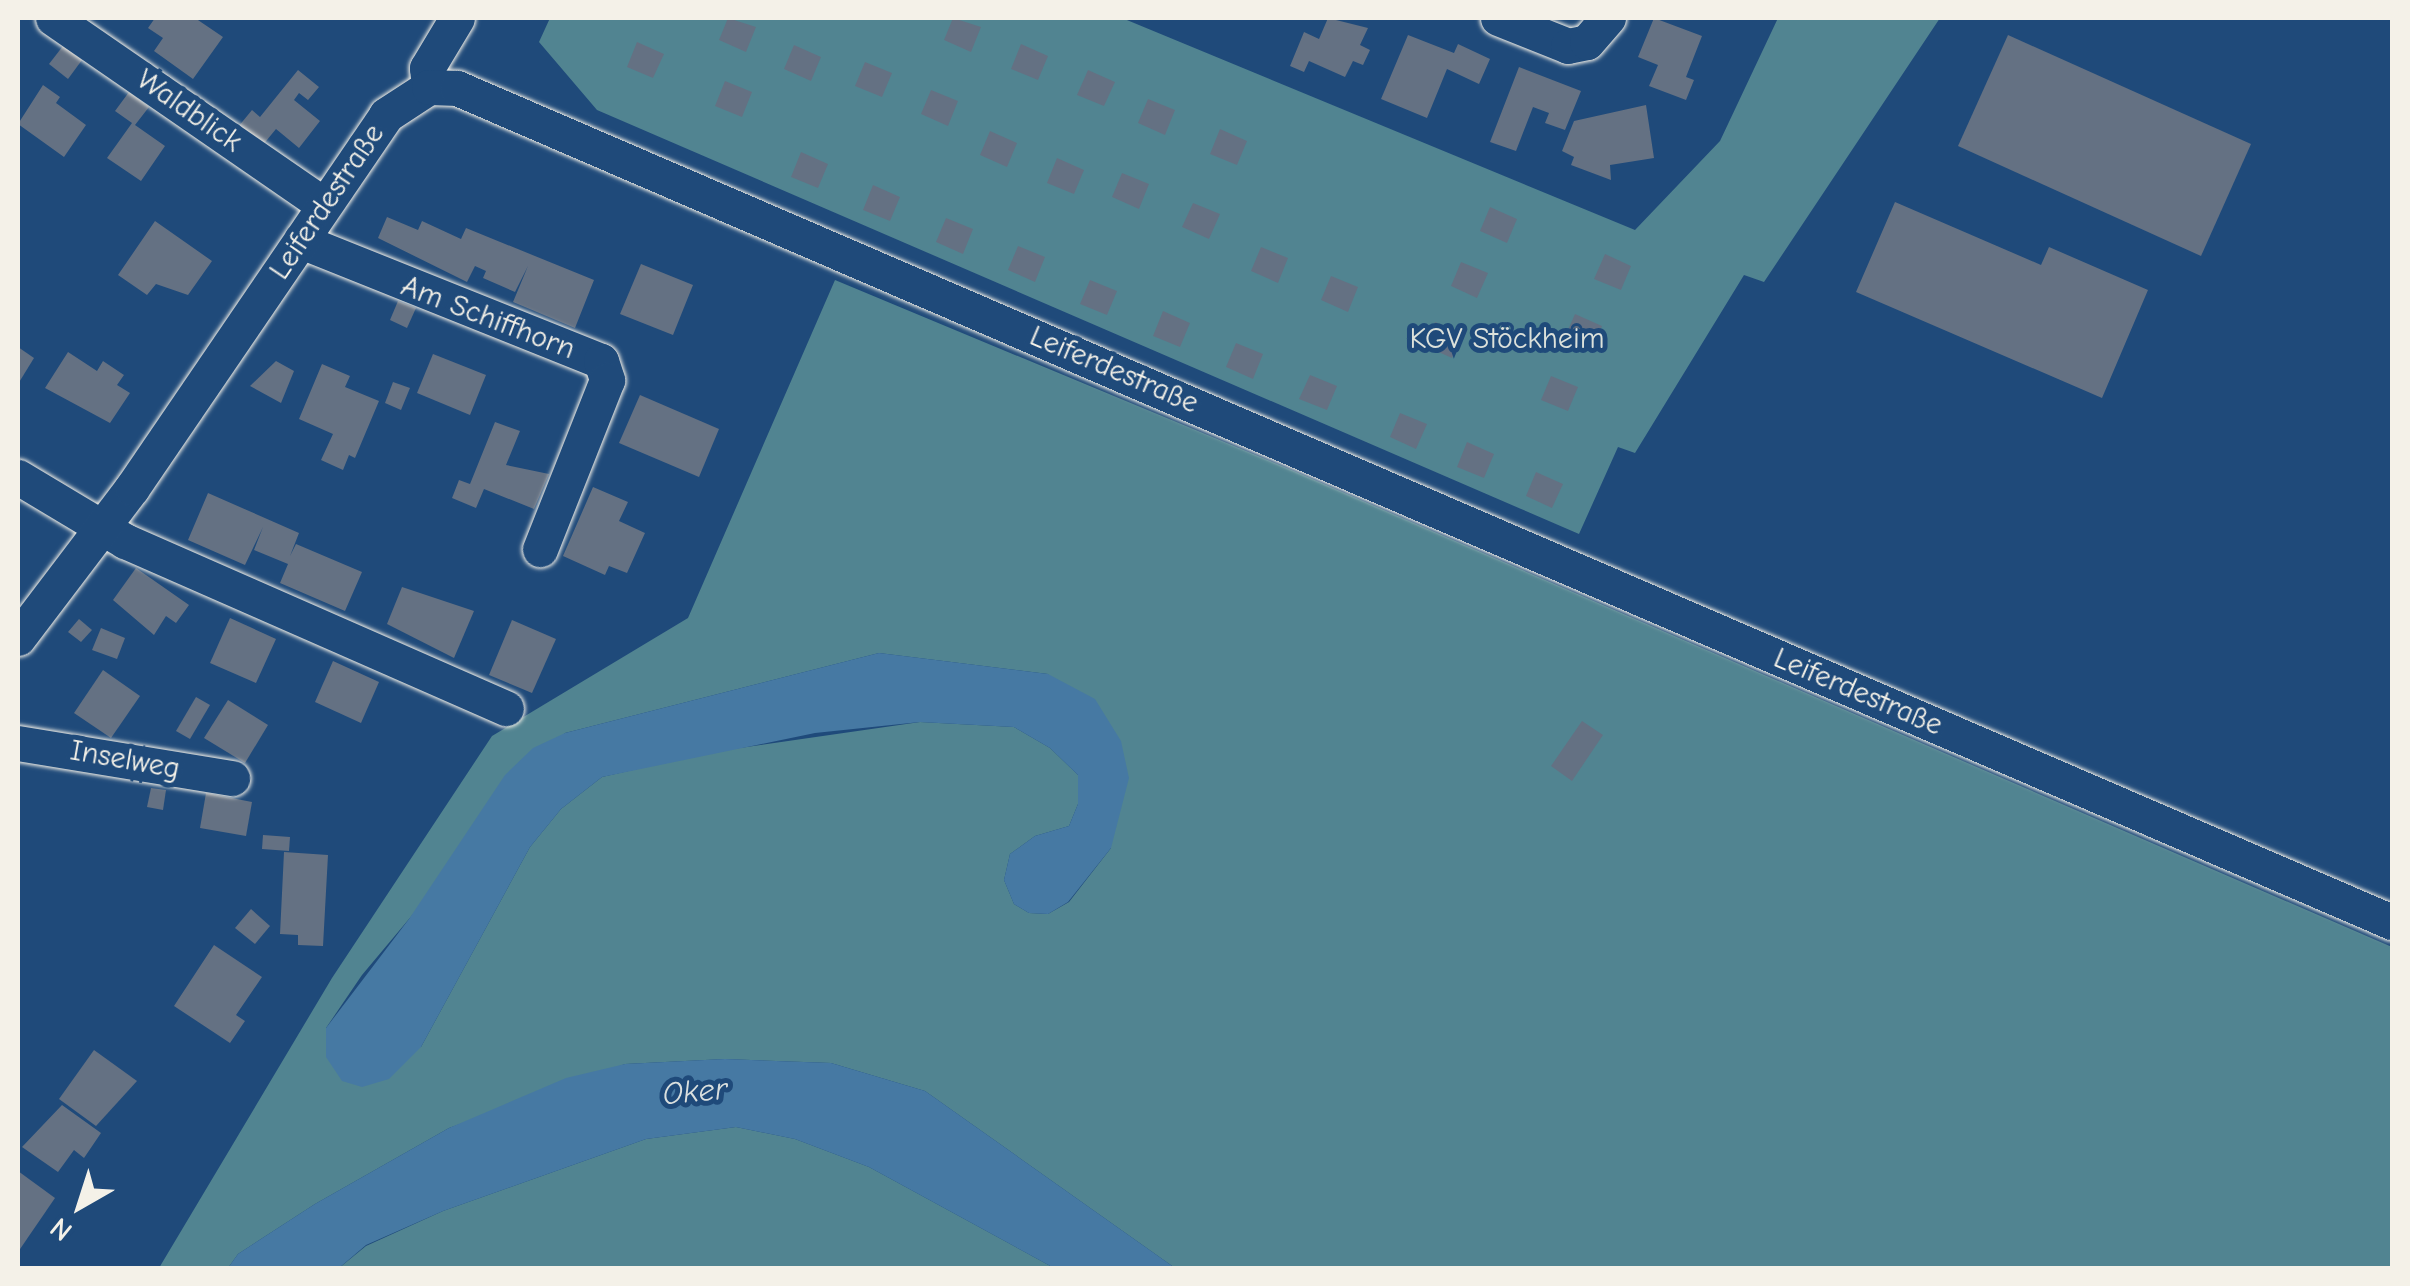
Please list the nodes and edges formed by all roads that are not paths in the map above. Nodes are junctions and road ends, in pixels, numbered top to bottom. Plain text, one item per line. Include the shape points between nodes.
1 (53, 18) edge
2 (457, 18) edge
3 (1498, 18) edge
4 (1608, 18) edge
5 (429, 88) junction
6 (324, 205) junction
7 (301, 242) junction
8 (18, 477) edge
9 (98, 526) junction
10 (540, 549) dead end
11 (18, 638) edge
12 (506, 708) dead end
13 (18, 742) edge
14 (232, 778) dead end
15 (2392, 922) edge

1 - 6 street, Waldblick
2 - 5 street via 427,68
3 - 4 street via 1568,46 1587,42
5 - 6 street, Leiferdestraße via 405,96 386,114
5 - 15 street, Leiferdestraße via 457,88 502,104
6 - 7 street, Leiferdestraße
7 - 9 street, Leiferdestraße via 132,488
7 - 10 street, Am Schiffhorn via 600,361 606,380
8 - 9 street
9 - 11 street, Leiferdestraße
9 - 12 street
13 - 14 street, Inselweg

